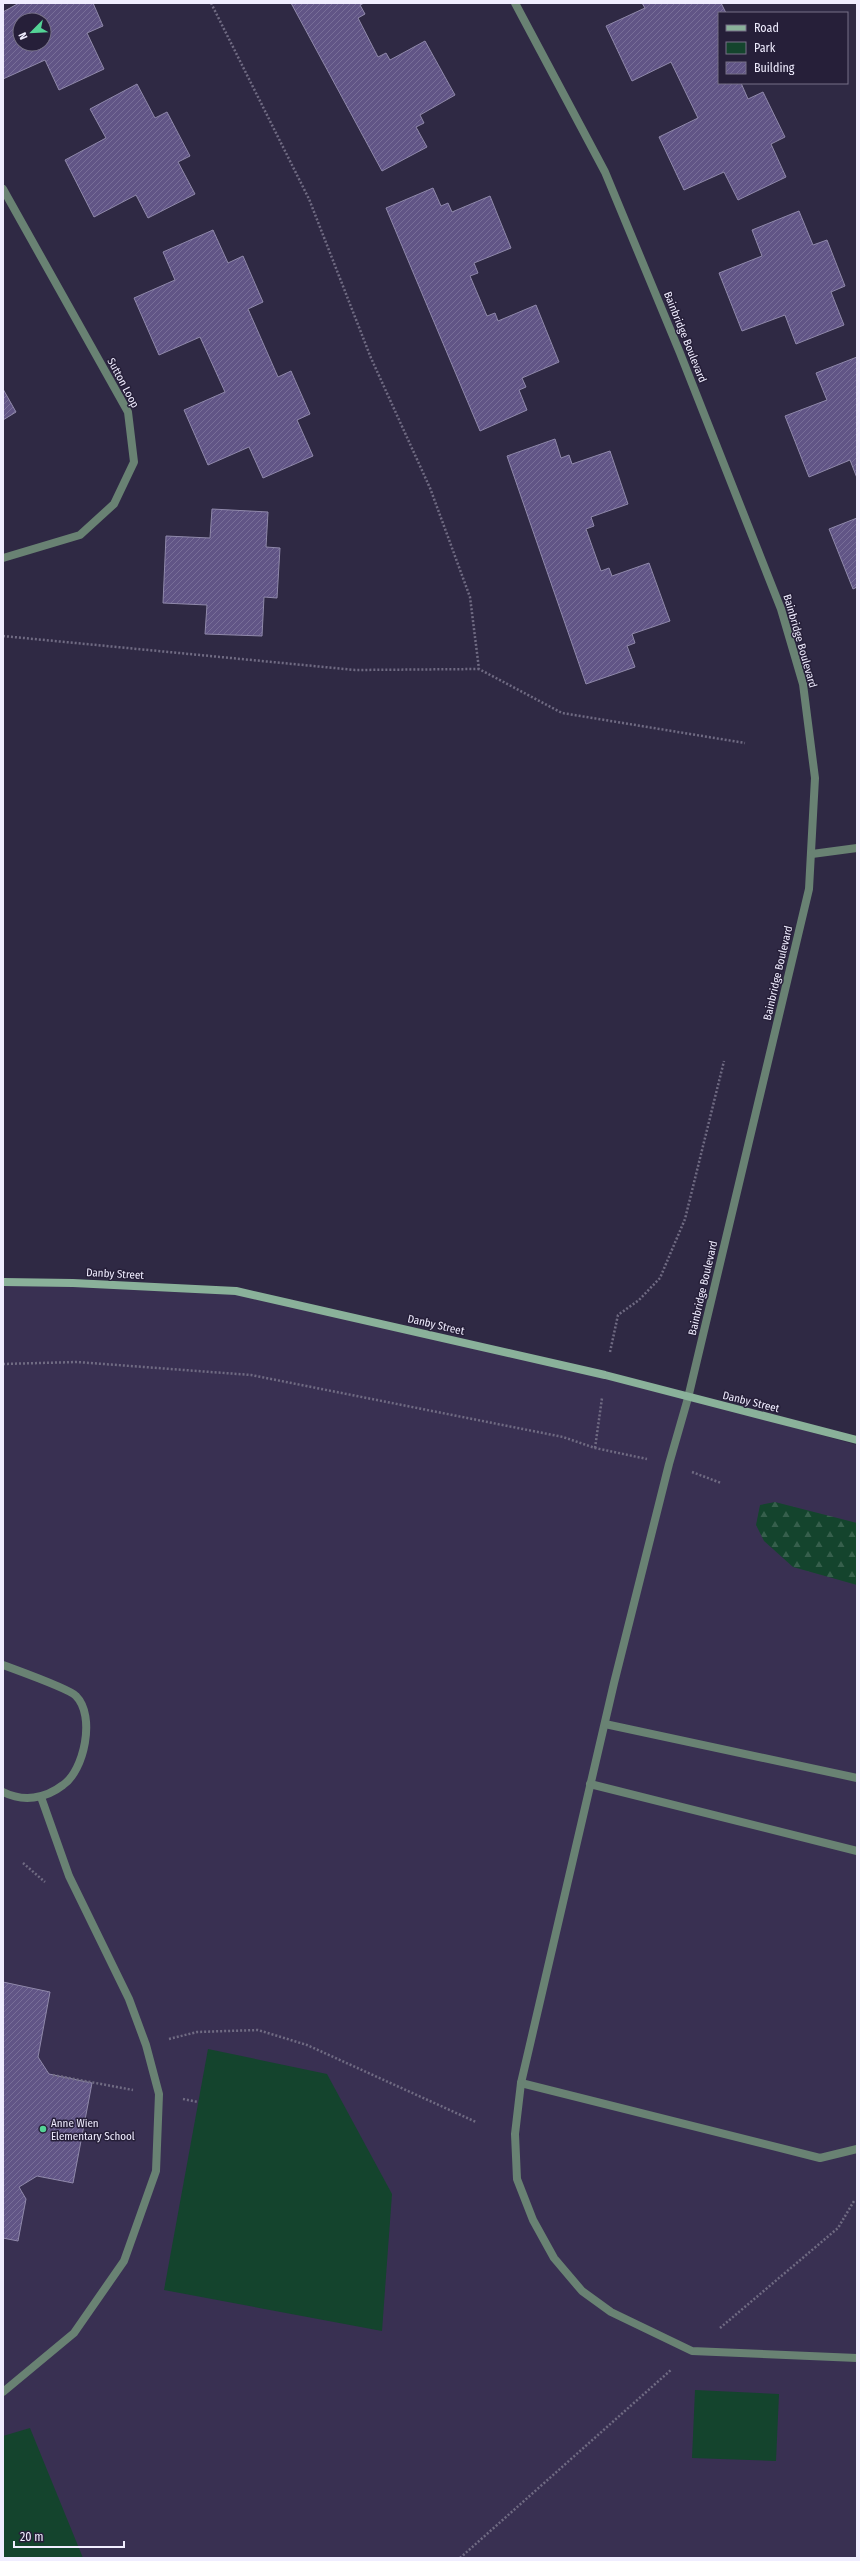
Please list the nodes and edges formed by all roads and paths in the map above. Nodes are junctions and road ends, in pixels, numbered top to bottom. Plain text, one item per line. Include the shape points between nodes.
1 (211, 3) edge
2 (515, 3) edge
3 (3, 189) edge
4 (3, 558) edge
5 (3, 636) edge
6 (479, 669) junction
7 (745, 744) dead end
8 (857, 848) edge
9 (812, 854) junction
10 (724, 1061) dead end
11 (3, 1282) edge
12 (618, 1315) dead end
13 (3, 1364) edge
14 (688, 1398) junction
15 (857, 1440) edge
16 (595, 1448) dead end
17 (3, 1664) edge
18 (605, 1724) junction
19 (857, 1778) edge
20 (590, 1784) junction
21 (3, 1792) edge
22 (40, 1798) junction
23 (857, 1851) edge
24 (23, 1863) dead end
25 (51, 1887) dead end
26 (146, 2045) junction
27 (53, 2075) dead end
28 (522, 2083) junction
29 (159, 2094) junction
30 (198, 2102) dead end
31 (476, 2122) dead end
32 (857, 2149) edge
33 (854, 2201) dead end
34 (692, 2351) junction
35 (857, 2358) edge
36 (3, 2392) edge
37 (460, 2558) edge

1 - 6 path via 309,199 371,358 430,488 470,597
2 - 9 street, Bainbridge Boulevard via 605,172 781,609 803,684 815,778
3 - 4 street, Sutton Loop via 128,412 134,462 114,504 80,535
5 - 6 path via 355,670
6 - 7 path via 562,713
8 - 9 street
9 - 14 street, Bainbridge Boulevard via 810,889
10 - 12 path via 685,1219 660,1278 639,1300
11 - 14 street, Danby Street via 236,1291 605,1375
13 - 16 path via 76,1362 251,1375 563,1437
14 - 15 street, Danby Street
14 - 18 street, Bainbridge Boulevard via 669,1464
17 - 22 street via 76,1695 85,1709 88,1732 79,1762 64,1785
18 - 19 street
18 - 20 street, Bainbridge Boulevard
20 - 23 street
20 - 28 street, Bainbridge Boulevard
21 - 22 street via 14,1798
22 - 26 street via 69,1876 129,1999
24 - 25 path
26 - 29 street
26 - 31 path via 198,2032 258,2030 307,2045
27 - 29 path
28 - 32 street via 820,2158
28 - 34 street, Bainbridge Boulevard via 515,2134 517,2179 533,2220 554,2258 582,2291 611,2312
29 - 30 path
29 - 36 street via 156,2171 124,2261 74,2333
33 - 34 path via 838,2228
34 - 35 street
34 - 37 path

